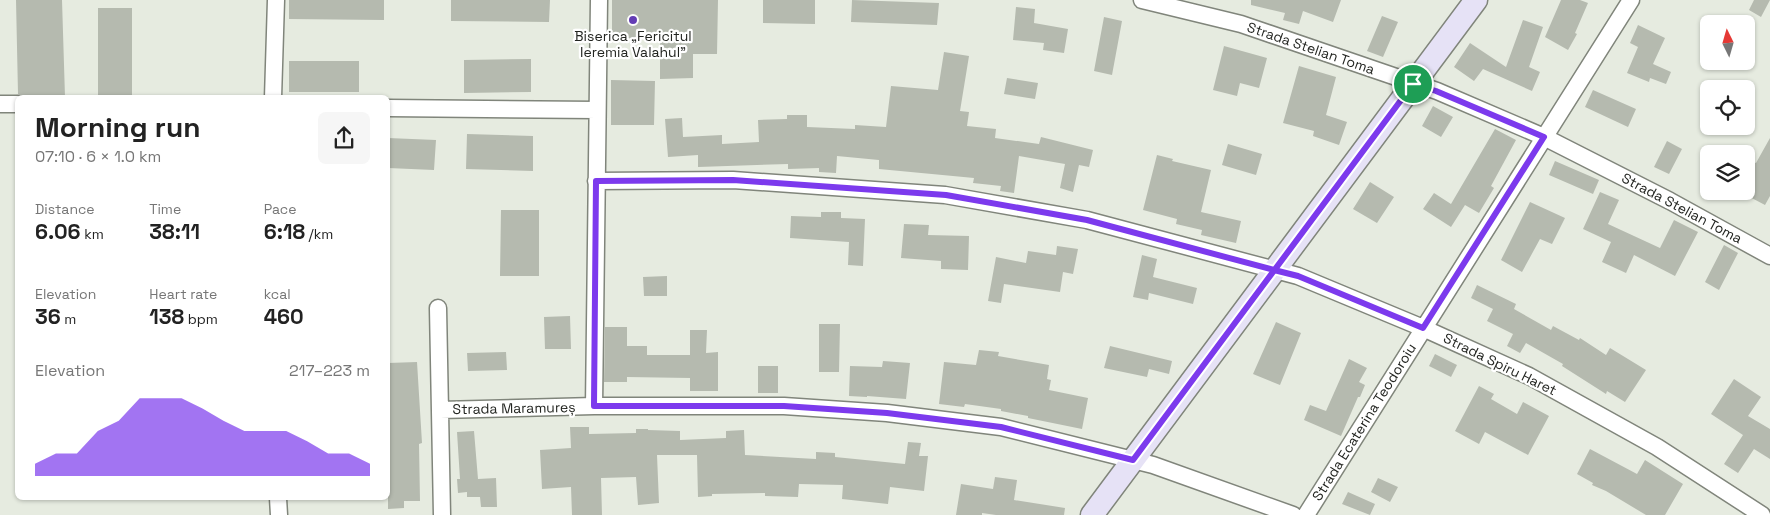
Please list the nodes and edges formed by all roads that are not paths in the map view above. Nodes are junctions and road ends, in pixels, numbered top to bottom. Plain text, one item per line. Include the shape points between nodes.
1 (276, 0) edge
2 (599, 0) edge
3 (1142, 0) edge
4 (1476, 0) edge
5 (1630, 0) edge
6 (1413, 84) junction
7 (274, 95) edge
8 (0, 104) edge
9 (15, 104) edge
10 (390, 108) edge
11 (597, 110) junction
12 (1544, 137) junction
13 (596, 181) junction
14 (1770, 256) edge
15 (1274, 270) junction
16 (438, 308) dead end
17 (1423, 328) junction
18 (594, 406) junction
19 (440, 410) junction
20 (1133, 460) junction
21 (278, 500) edge
22 (279, 515) edge
23 (442, 515) edge
24 (1092, 515) edge
25 (1293, 515) edge
26 (1306, 515) edge
27 (1762, 515) edge

1 - 7 street
2 - 11 street
3 - 6 street, Strada Stelian Toma via 1240,24
4 - 6 main road
5 - 12 street, Strada Ecaterina Teodoroiu
6 - 12 street, Strada Stelian Toma
6 - 15 main road
8 - 9 street
10 - 11 street
11 - 13 street
12 - 14 street, Strada Stelian Toma
12 - 17 street, Strada Ecaterina Teodoroiu
13 - 15 street, Strada Spiru Haret via 733,180 946,195 1087,220
13 - 18 street
15 - 17 street, Strada Spiru Haret via 1298,276
15 - 20 main road
16 - 19 street
17 - 26 street, Strada Ecaterina Teodoroiu
17 - 27 street, Strada Spiru Haret via 1529,376 1657,447
18 - 19 street, Strada Maramureș
18 - 20 street, Strada Maramureș via 784,406 887,413 1001,427
19 - 23 street
20 - 24 main road
20 - 25 street, Strada Maramureș
21 - 22 street

